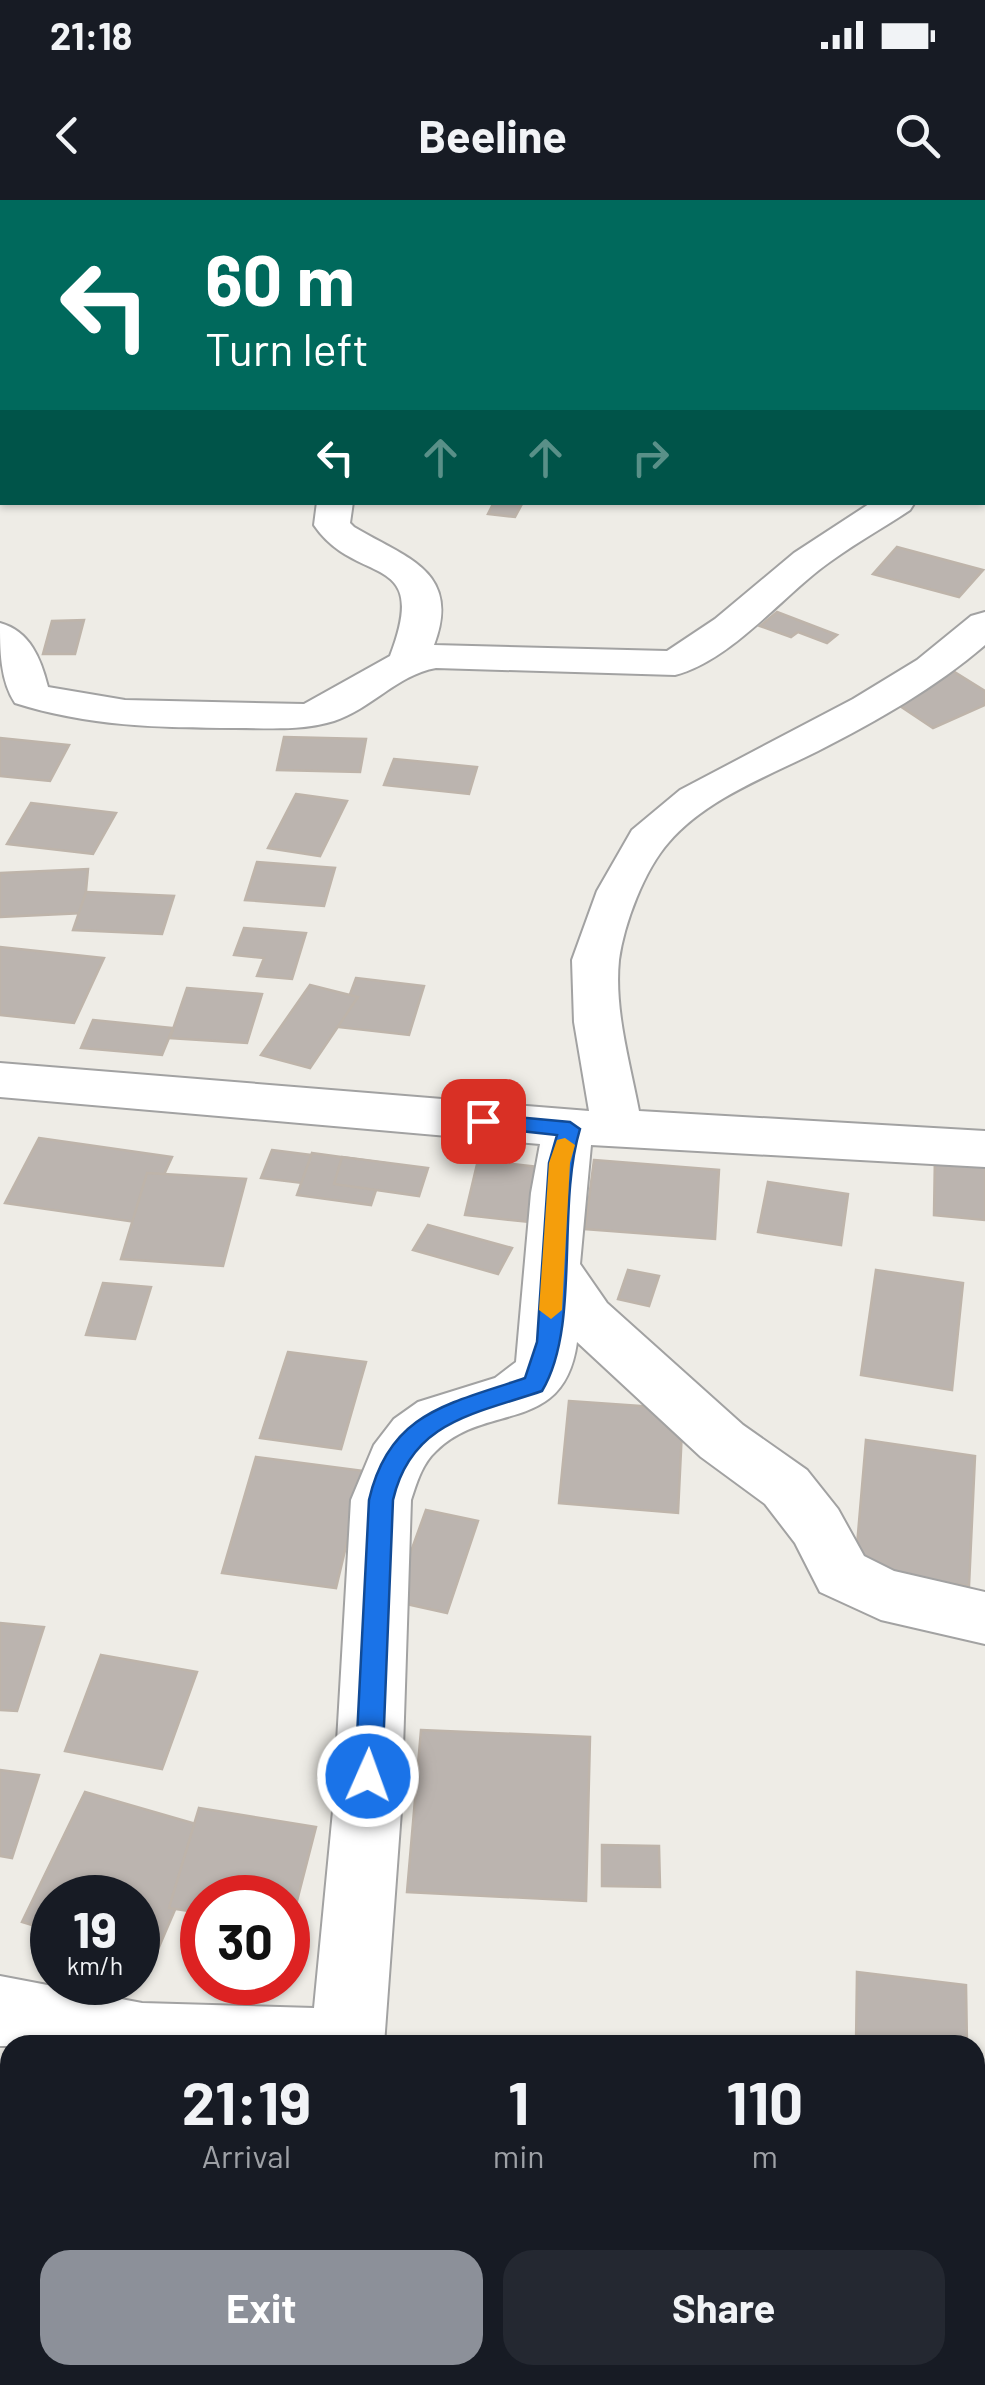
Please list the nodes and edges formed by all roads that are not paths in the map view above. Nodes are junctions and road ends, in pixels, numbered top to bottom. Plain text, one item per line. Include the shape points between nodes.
1 (334, 505) edge
2 (892, 505) edge
3 (985, 624) edge
4 (0, 635) edge
5 (409, 658) junction
6 (0, 1080) edge
7 (594, 1128) junction
8 (985, 1149) edge
9 (554, 1267) junction
10 (985, 1618) edge
11 (0, 2011) edge
12 (126, 2035) edge
13 (348, 2035) edge

1 - 5 street via 330,517 340,535 413,578 422,594
2 - 5 street via 674,662
3 - 7 street via 897,687 724,782 653,831 619,889 596,960
4 - 5 street via 21,658 29,694 130,712 329,712
6 - 7 street
7 - 8 street
7 - 9 street via 559,1163
9 - 10 street via 611,1343 786,1487 842,1574 881,1594
9 - 13 street via 549,1342 534,1385 436,1418 407,1441 388,1472
11 - 12 street

